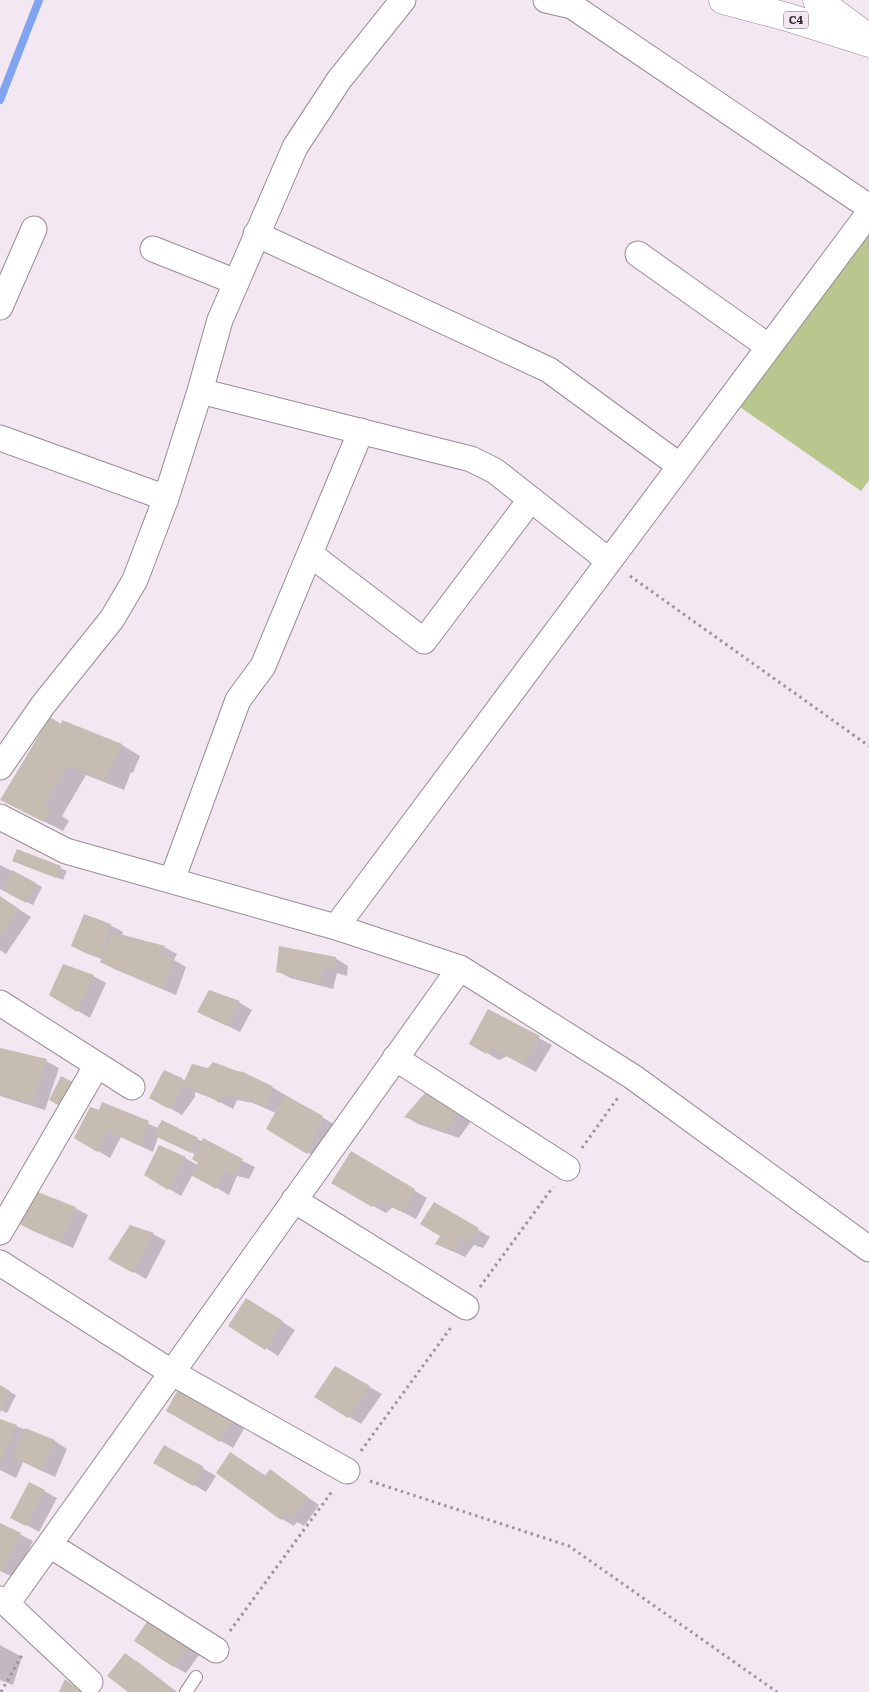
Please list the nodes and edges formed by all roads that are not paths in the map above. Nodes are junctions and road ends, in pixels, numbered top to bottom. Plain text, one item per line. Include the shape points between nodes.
1 (402, 0) edge
2 (546, 0) edge
3 (723, 0) edge
4 (817, 0) edge
5 (869, 38) edge
6 (869, 43) edge
7 (869, 207) edge
8 (869, 213) edge
9 (34, 229) dead end
10 (256, 234) junction
11 (153, 248) dead end
12 (638, 254) dead end
13 (236, 282) junction
14 (0, 307) edge
15 (769, 347) junction
16 (200, 391) junction
17 (361, 431) junction
18 (0, 438) edge
19 (680, 466) junction
20 (166, 498) junction
21 (530, 499) junction
22 (310, 554) junction
23 (609, 561) junction
24 (0, 767) edge
25 (0, 817) edge
26 (172, 880) junction
27 (336, 928) junction
28 (460, 968) junction
29 (0, 1003) edge
30 (395, 1058) junction
31 (97, 1064) junction
32 (132, 1087) dead end
33 (567, 1168) road end
34 (294, 1200) junction
35 (0, 1232) edge
36 (869, 1249) edge
37 (0, 1263) edge
38 (466, 1307) road end
39 (171, 1372) junction
40 (347, 1471) road end
41 (50, 1545) junction
42 (4, 1601) edge
43 (216, 1650) road end
44 (196, 1677) dead end
45 (93, 1687) edge
46 (186, 1692) edge

1 - 10 street via 339,80 295,147
2 - 7 street via 572,6
3 - 6 main road, C4
4 - 5 main road
8 - 15 street
9 - 14 street
10 - 13 street
10 - 19 street via 549,370
11 - 13 street
12 - 15 street
13 - 16 street via 220,320
15 - 19 street
16 - 17 street
16 - 20 street
17 - 21 street via 471,459 495,471
17 - 22 street
18 - 20 street
19 - 23 street
20 - 24 street via 135,580 112,619
21 - 22 street via 424,641
21 - 23 street
22 - 26 street via 263,666 238,700
23 - 27 street
25 - 26 street via 66,851
26 - 27 street
27 - 28 street
28 - 30 street
28 - 36 street via 633,1077
29 - 31 street
30 - 33 street
30 - 34 street
31 - 32 street
31 - 35 street
34 - 38 street
34 - 39 street
37 - 39 street
39 - 40 street
39 - 41 street
41 - 42 street
41 - 43 street
42 - 45 street
44 - 46 lane

